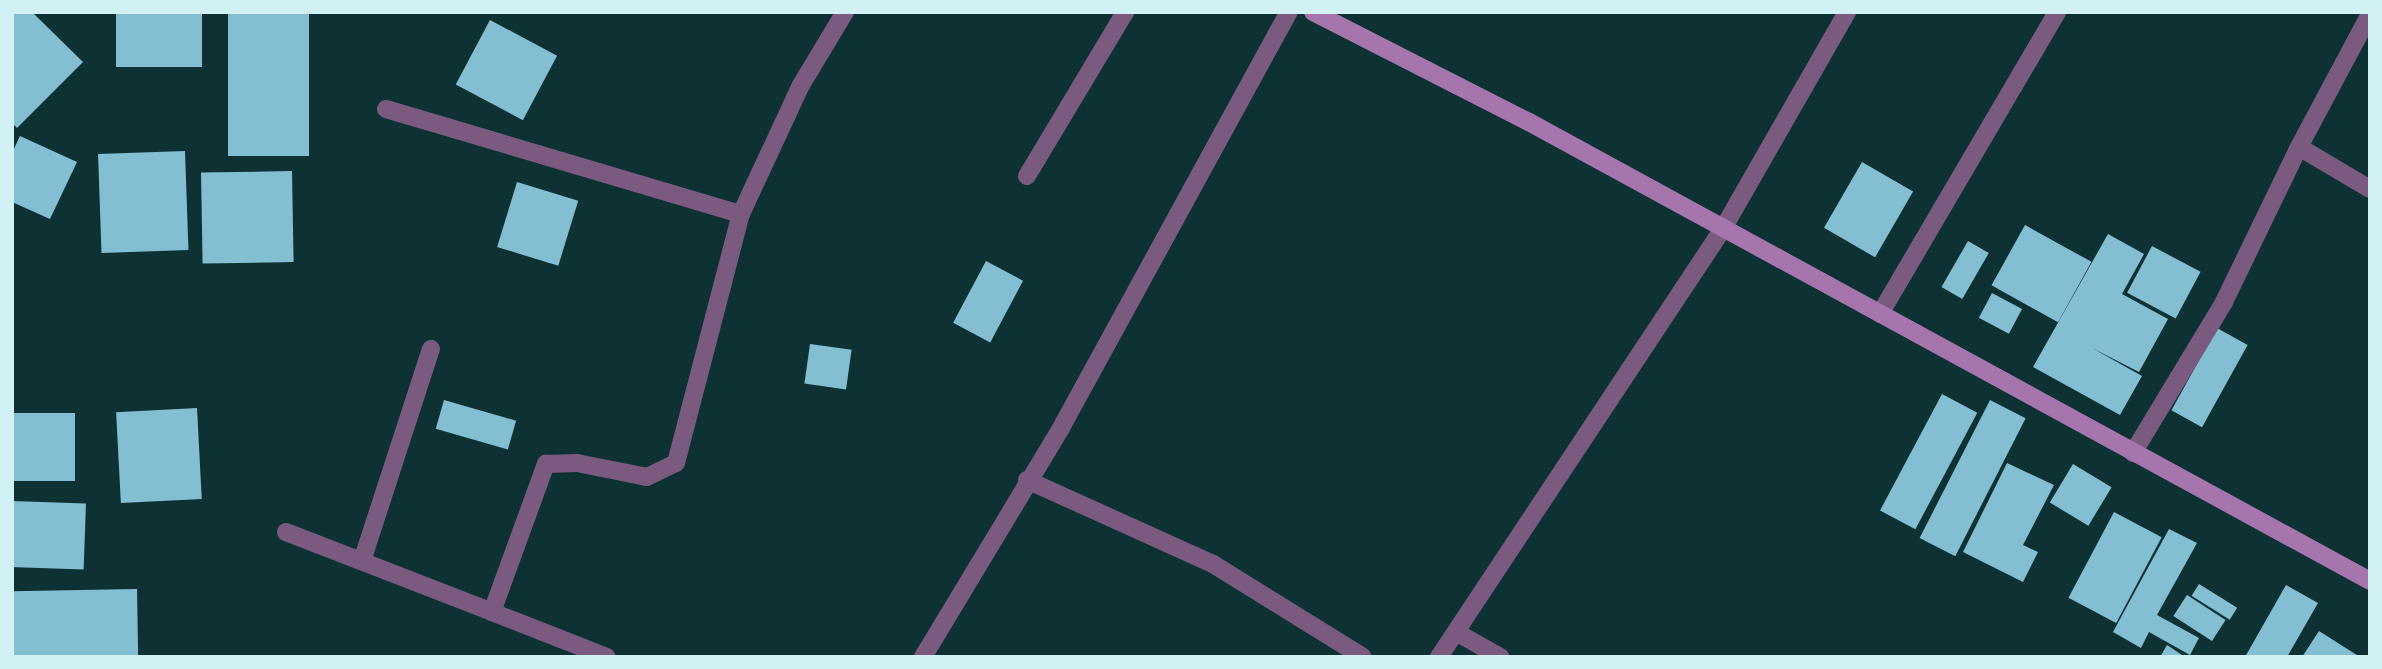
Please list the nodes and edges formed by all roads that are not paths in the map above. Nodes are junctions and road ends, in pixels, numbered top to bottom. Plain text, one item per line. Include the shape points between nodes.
1 (845, 12) edge
2 (1125, 12) edge
3 (1289, 12) edge
4 (1313, 12) edge
5 (1847, 12) edge
6 (2057, 12) edge
7 (2370, 14) edge
8 (386, 109) dead end
9 (2299, 147) junction
10 (1027, 176) dead end
11 (2370, 189) edge
12 (741, 214) junction
13 (1724, 227) junction
14 (1880, 314) junction
15 (431, 349) dead end
16 (2133, 453) junction
17 (1027, 480) junction
18 (286, 532) dead end
19 (362, 561) junction
20 (2370, 581) edge
21 (492, 612) junction
22 (1456, 632) junction
23 (607, 657) edge
24 (923, 657) edge
25 (1363, 657) edge
26 (1439, 657) edge
27 (1500, 657) edge

1 - 12 street via 801,85
2 - 10 street
3 - 17 street
4 - 13 street
5 - 13 street
6 - 14 street
7 - 9 street
8 - 12 street
9 - 11 street
9 - 16 street via 2224,302
12 - 21 street via 676,463 648,477 577,463 546,464
13 - 14 street
13 - 22 street
14 - 16 street
15 - 19 street
16 - 20 street
17 - 24 street
17 - 25 street via 1213,564
18 - 19 street
19 - 21 street
21 - 23 street
22 - 26 street
22 - 27 street

